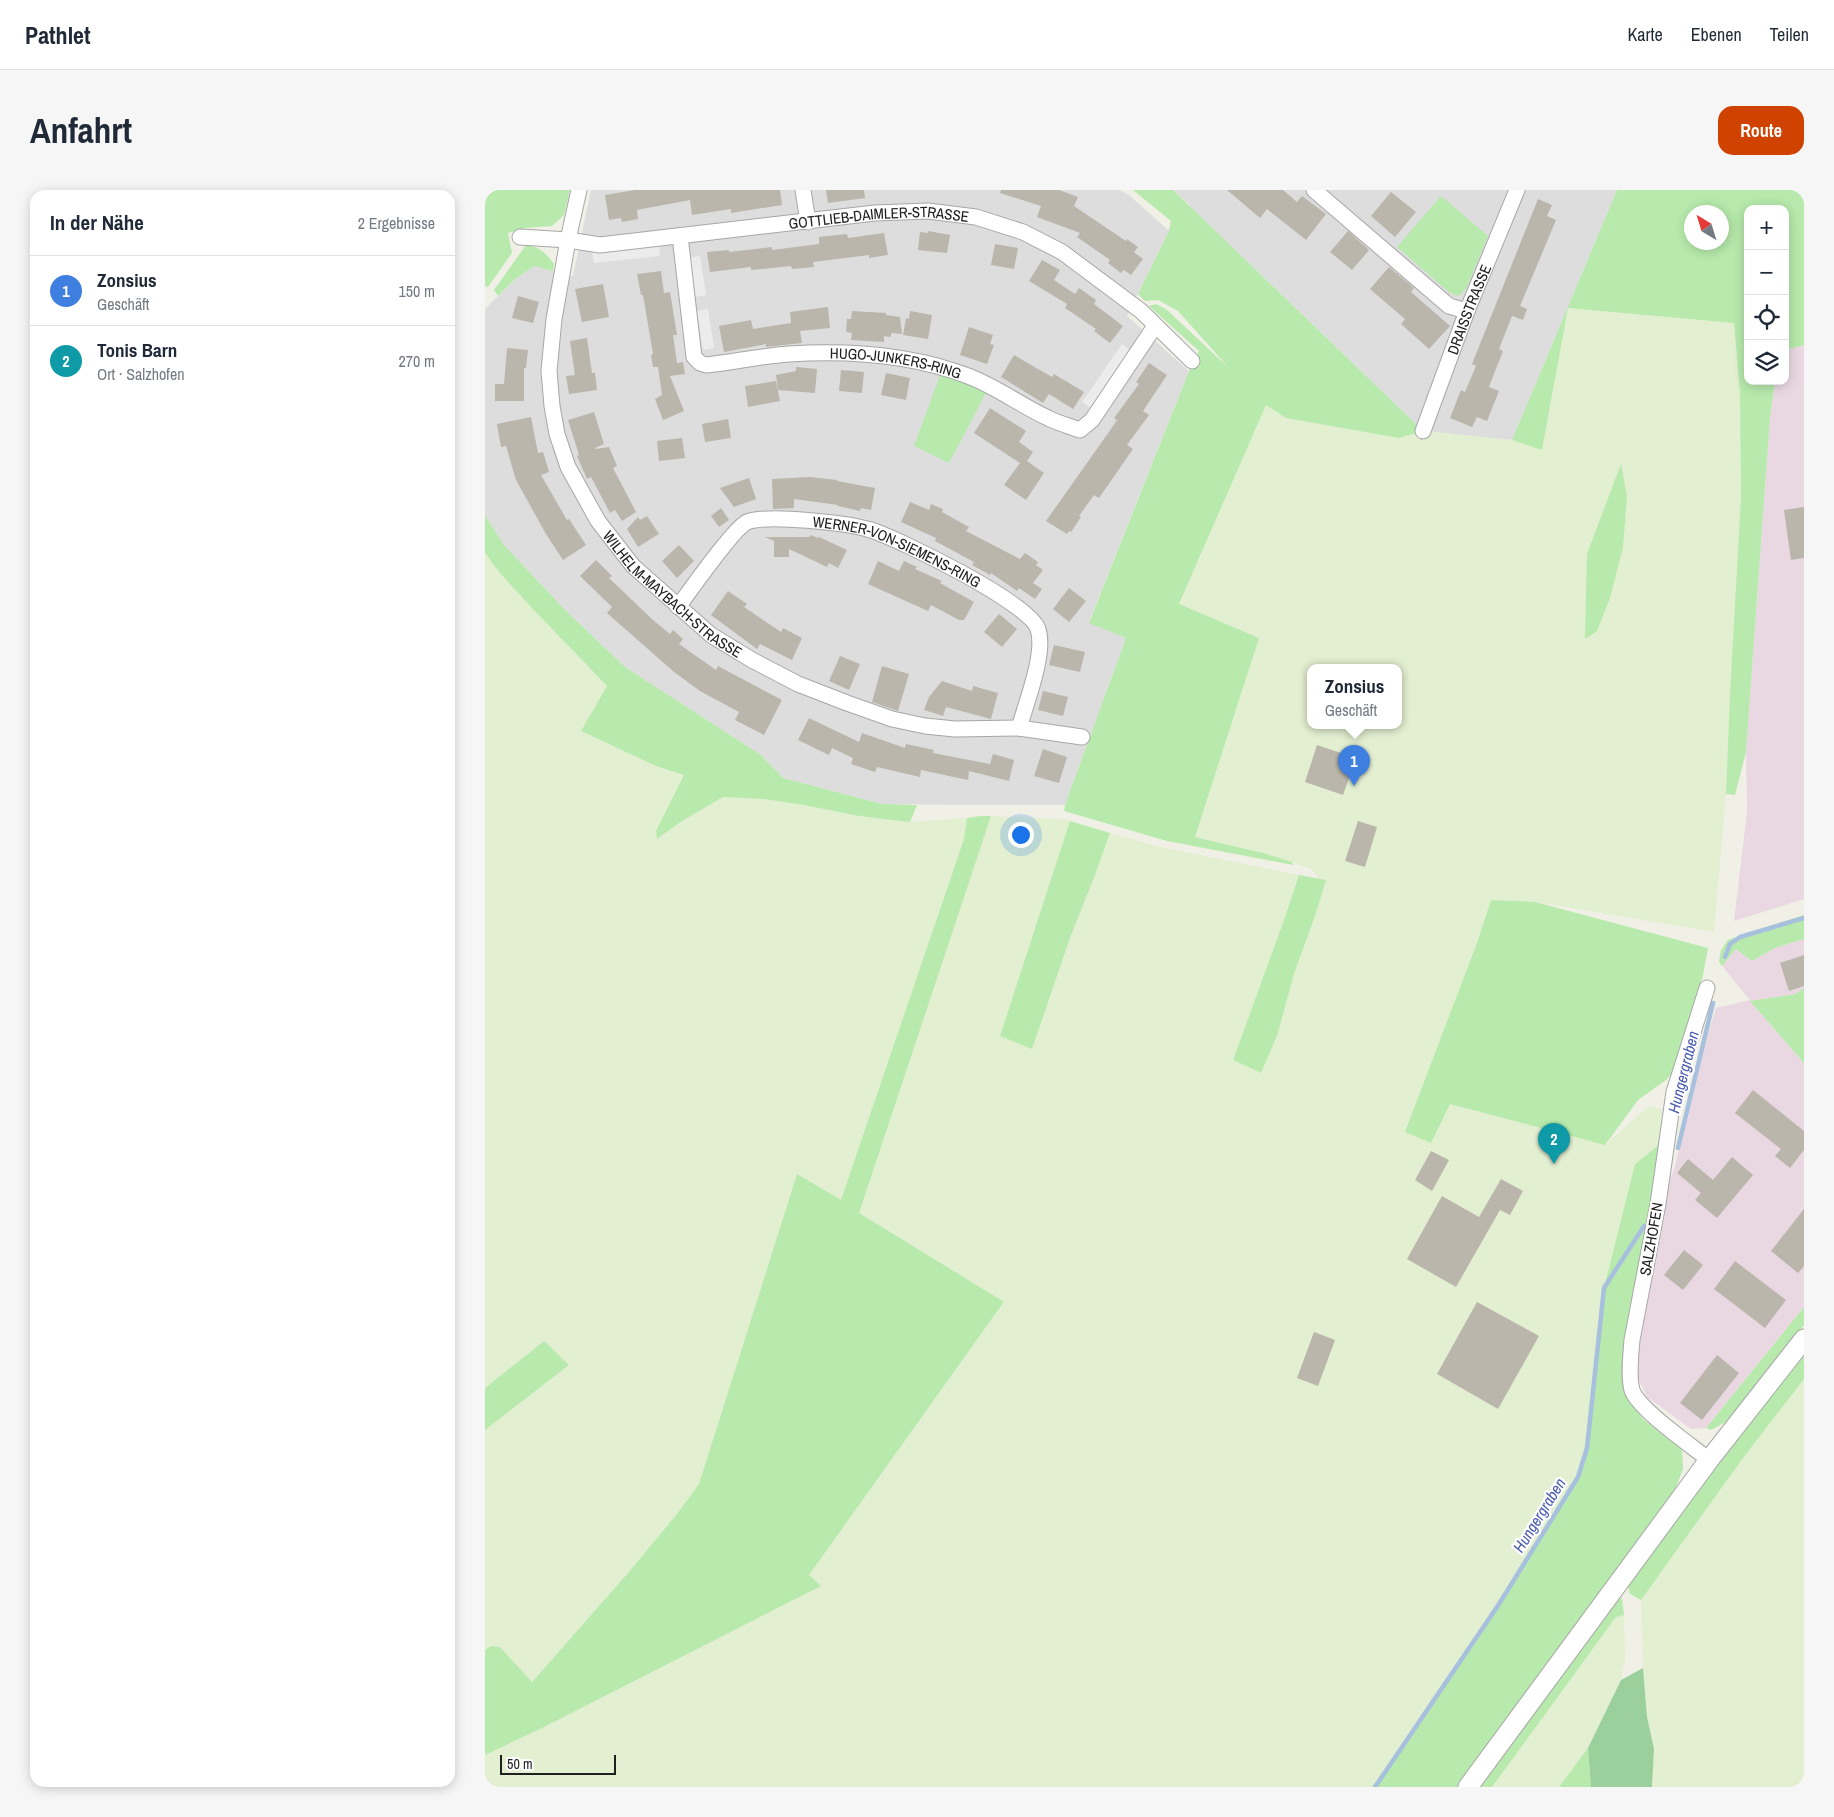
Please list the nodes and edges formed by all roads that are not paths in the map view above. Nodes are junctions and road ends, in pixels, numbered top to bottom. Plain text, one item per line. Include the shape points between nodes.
1 (579, 190) edge
2 (803, 190) edge
3 (1314, 190) edge
4 (1517, 190) edge
5 (808, 222) junction
6 (679, 236) junction
7 (520, 237) dead end
8 (568, 240) junction
9 (1467, 311) junction
10 (1155, 326) junction
11 (1192, 361) dead end
12 (1423, 430) dead end
13 (678, 607) junction
14 (1019, 728) junction
15 (1082, 738) dead end
16 (1707, 988) dead end
17 (1804, 1339) edge
18 (1709, 1460) junction
19 (1468, 1787) edge

1 - 8 street, WILHELM-MAYBACH-STRASSE
2 - 5 street
3 - 9 street via 1449,306
4 - 9 street, DRAISSTRASSE
5 - 6 street, GOTTLIEB-DAIMLER-STRASSE
5 - 10 street, GOTTLIEB-DAIMLER-STRASSE via 875,213 928,211 976,217 1023,232 1062,252 1141,311
6 - 8 street, GOTTLIEB-DAIMLER-STRASSE via 600,245
6 - 10 street, HUGO-JUNKERS-RING via 694,357 706,366 787,354 882,354 967,376 998,389 1048,418 1080,430 1092,420
7 - 8 street, GOTTLIEB-DAIMLER-STRASSE
8 - 13 street, WILHELM-MAYBACH-STRASSE via 554,319 549,371 557,434 568,467 598,521 633,566
9 - 12 street, DRAISSTRASSE
10 - 11 street, GOTTLIEB-DAIMLER-STRASSE
13 - 14 street, WILHELM-MAYBACH-STRASSE via 711,635 752,660 798,684 883,716 955,729
13 - 14 street, WERNER-VON-SIEMENS-RING via 745,523 762,519 788,520 871,530 954,568 1013,604 1038,627 1041,642 1036,669
14 - 15 street, WILHELM-MAYBACH-STRASSE
16 - 18 street, SALZHOFEN via 1674,1092 1630,1361 1632,1391 1648,1411
17 - 18 street
18 - 19 street

